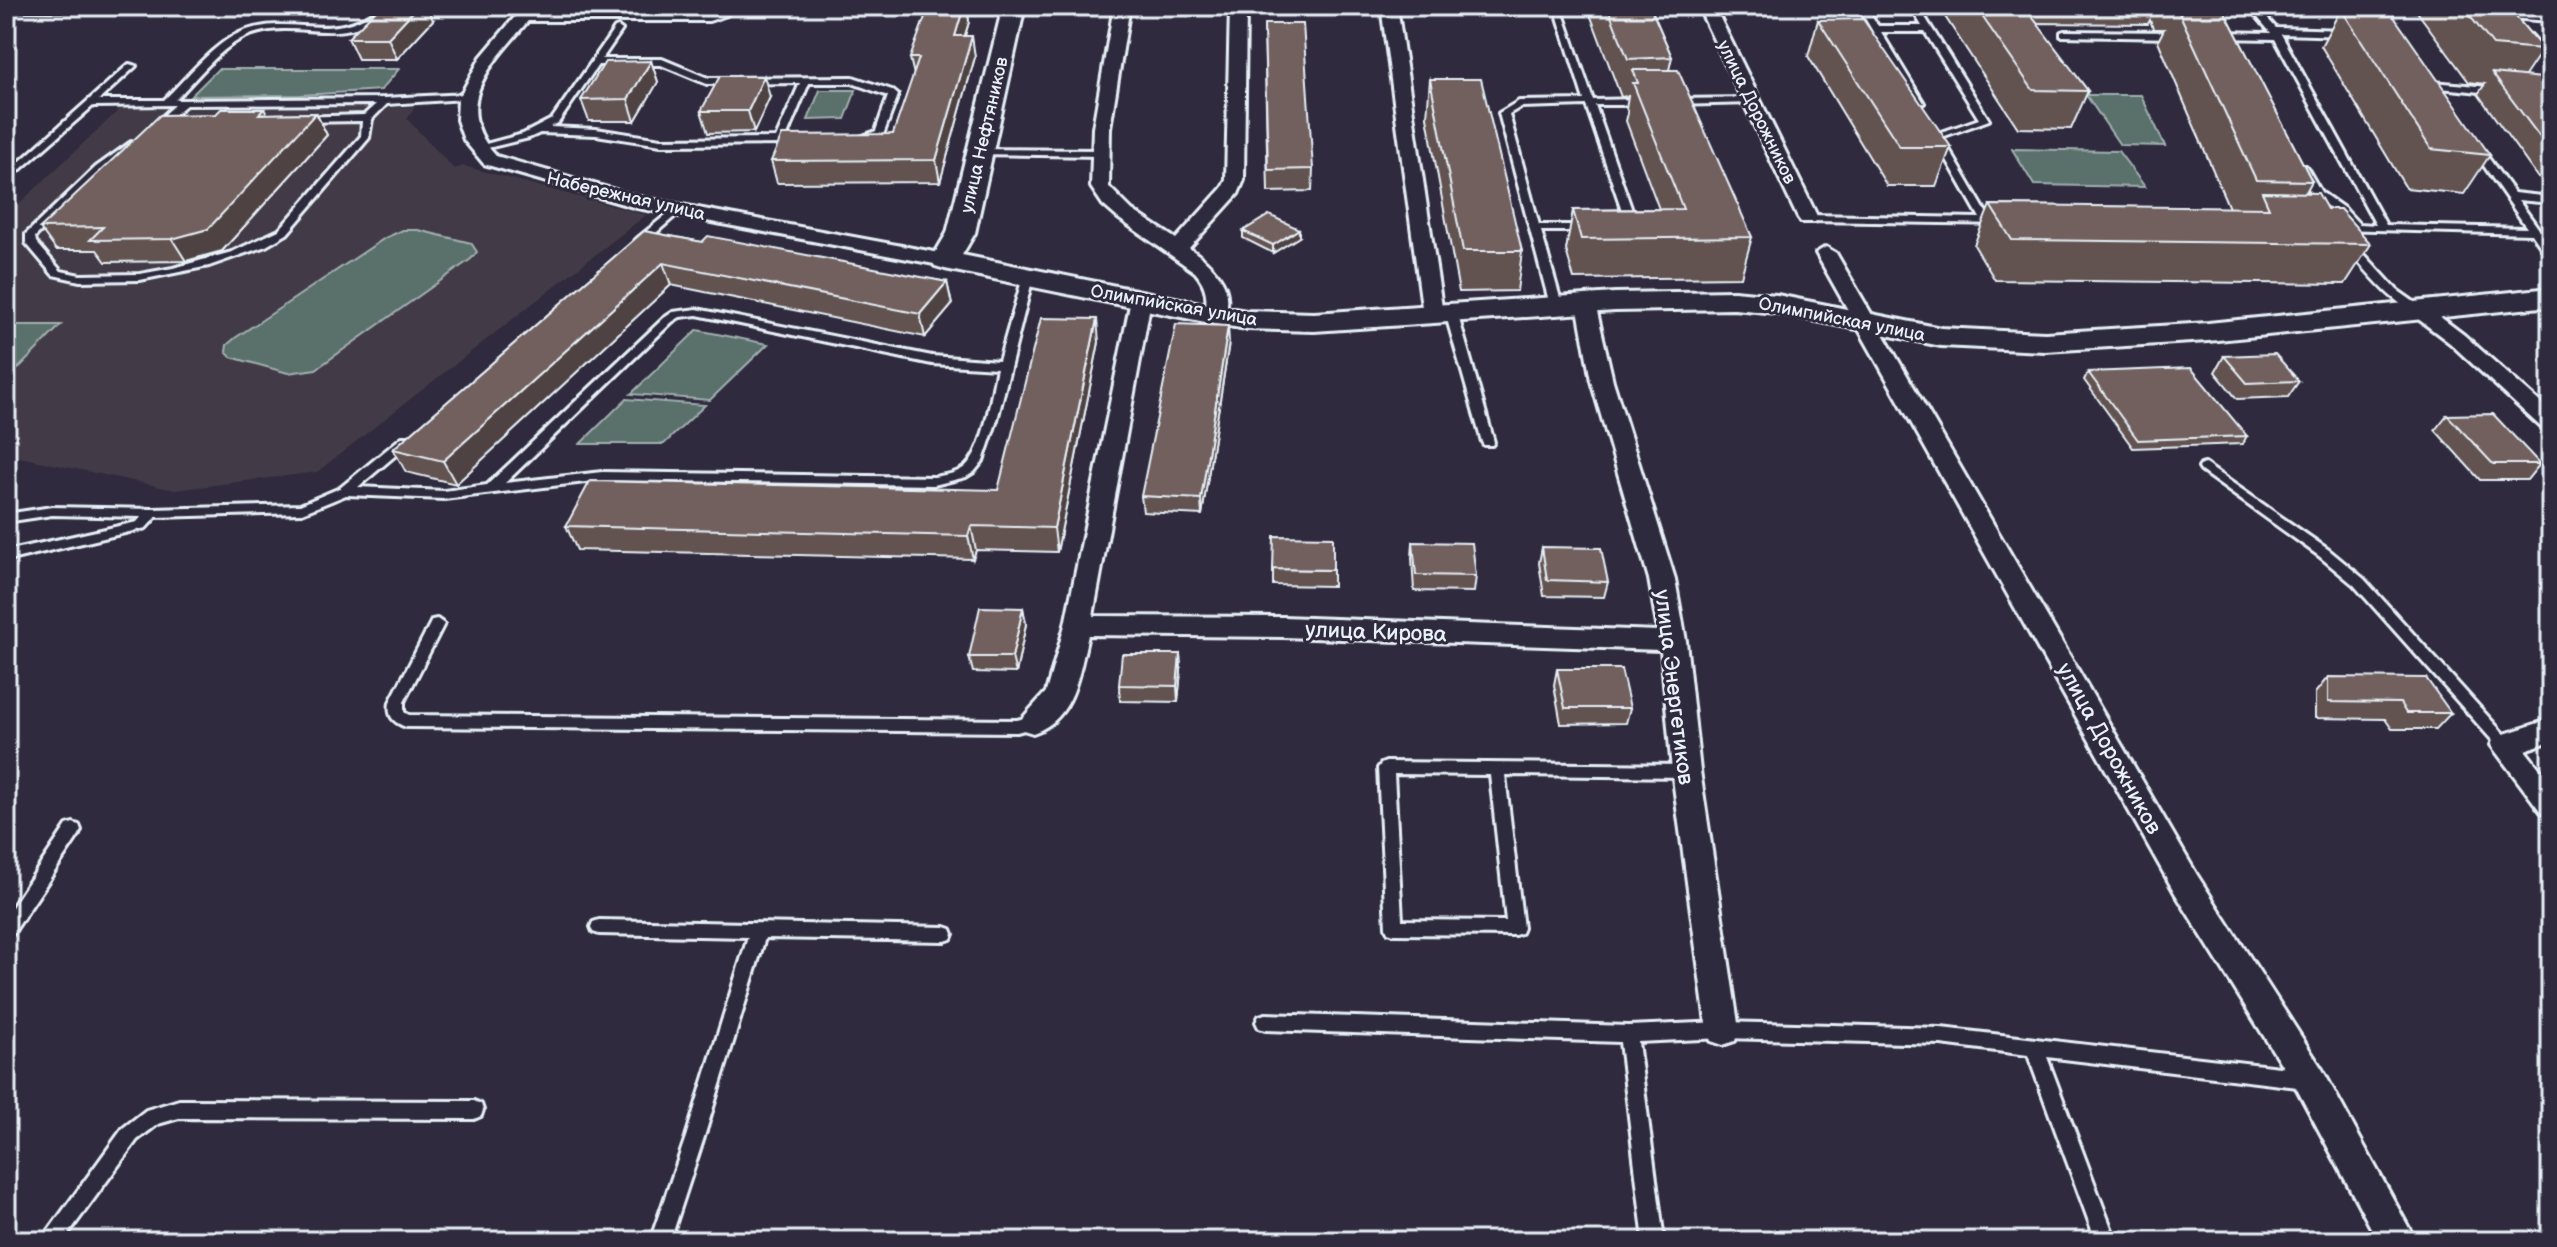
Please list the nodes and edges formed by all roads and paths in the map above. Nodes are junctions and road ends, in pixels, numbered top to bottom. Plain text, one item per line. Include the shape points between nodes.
1 (387, 6) edge
2 (730, 6) edge
3 (1014, 6) edge
4 (1122, 6) edge
5 (1238, 6) edge
6 (1389, 6) edge
7 (1706, 6) edge
8 (1862, 6) edge
9 (1914, 6) edge
10 (2252, 6) edge
11 (2376, 6) edge
12 (2405, 6) edge
13 (6, 7) edge
14 (86, 8) edge
15 (2451, 10) dead end
16 (527, 12) edge
17 (2482, 13) edge
18 (1560, 16) dead end
19 (2513, 16) junction
20 (2551, 18) edge
21 (1876, 29) junction
22 (1929, 29) junction
23 (618, 30) dead end
24 (2352, 33) edge
25 (2064, 34) dead end
26 (2276, 34) junction
27 (2189, 35) edge
28 (2204, 35) edge
29 (2236, 35) junction
30 (2383, 35) edge
31 (2241, 47) edge
32 (598, 62) junction
33 (2551, 63) edge
34 (132, 66) dead end
35 (2424, 73) edge
36 (806, 80) junction
37 (2433, 85) junction
38 (2516, 93) edge
39 (465, 96) junction
40 (2441, 97) edge
41 (384, 101) junction
42 (1751, 101) junction
43 (167, 102) junction
44 (184, 102) junction
45 (91, 103) junction
46 (1589, 103) junction
47 (1922, 109) edge
48 (367, 118) junction
49 (289, 119) edge
50 (164, 120) junction
51 (180, 120) edge
52 (1930, 122) edge
53 (152, 129) edge
54 (541, 130) junction
55 (2467, 134) edge
56 (1938, 135) junction
57 (140, 138) edge
58 (849, 140) edge
59 (780, 141) junction
60 (807, 141) edge
61 (478, 149) junction
62 (978, 152) junction
63 (1099, 153) junction
64 (2298, 157) edge
65 (6, 179) edge
66 (2510, 196) junction
67 (2551, 200) edge
68 (677, 209) junction
69 (1808, 218) joint
70 (1987, 222) junction
71 (2017, 222) edge
72 (2356, 227) junction
73 (1534, 228) junction
74 (1602, 228) edge
75 (1615, 228) edge
76 (2383, 228) junction
77 (2535, 231) junction
78 (1177, 249) junction
79 (629, 250) edge
80 (1826, 253) dead end
81 (2551, 254) edge
82 (945, 260) junction
83 (1028, 277) junction
84 (2551, 297) edge
85 (1141, 300) junction
86 (1587, 303) junction
87 (1556, 305) junction
88 (2420, 311) junction
89 (1442, 313) junction
90 (1215, 315) junction
91 (1865, 323) junction
92 (1004, 365) junction
93 (2551, 424) edge
94 (411, 436) edge
95 (1488, 442) dead end
96 (2205, 468) dead end
97 (491, 489) junction
98 (345, 491) junction
99 (152, 513) junction
100 (6, 518) edge
101 (6, 556) edge
102 (437, 624) dead end
103 (1078, 625) junction
104 (1673, 641) junction
105 (1033, 722) joint
106 (2551, 730) edge
107 (2505, 745) junction
108 (1497, 769) junction
109 (1686, 771) junction
110 (2551, 804) edge
111 (73, 830) dead end
112 (599, 927) dead end
113 (6, 930) edge
114 (758, 932) junction
115 (945, 934) dead end
116 (1265, 1022) dead end
117 (1723, 1030) junction
118 (1628, 1034) junction
119 (2035, 1049) junction
120 (2310, 1080) junction
121 (474, 1110) dead end
122 (51, 1241) edge
123 (660, 1241) edge
124 (1654, 1241) edge
125 (2106, 1241) edge
126 (2398, 1241) edge

1 - 43 lane via 353,28 243,34
2 - 16 lane via 709,18
3 - 62 street, улица Нефтяников
4 - 63 street
5 - 78 street via 1235,180
6 - 89 street
7 - 42 street, улица Дорожников
8 - 21 lane
9 - 22 lane
10 - 26 lane
11 - 30 lane via 2399,36
12 - 15 lane
13 - 14 lane
16 - 39 street
17 - 19 lane
18 - 46 lane
19 - 20 lane
19 - 33 lane
21 - 22 lane
21 - 47 lane
22 - 56 lane via 1984,120
23 - 32 lane
24 - 26 lane
25 - 27 lane
26 - 29 lane
26 - 76 lane
28 - 29 lane
29 - 31 lane
32 - 36 lane via 662,62 707,81
32 - 54 lane via 563,114
34 - 45 lane
35 - 37 lane
36 - 58 lane via 853,80 893,95 880,133
36 - 59 lane
37 - 38 lane
37 - 40 lane
39 - 41 lane
39 - 61 street via 464,118
41 - 44 lane
41 - 48 lane
42 - 46 lane
42 - 69 street, улица Дорожников
43 - 44 lane
43 - 45 lane
44 - 50 lane
45 - 65 lane
46 - 73 lane via 1519,104 1504,113
46 - 75 lane via 1630,219
48 - 49 lane
48 - 57 lane via 366,136 283,232 268,242 167,273 57,273 30,236 99,169
50 - 51 lane
50 - 53 lane
52 - 56 lane
54 - 59 lane via 661,142
54 - 61 lane
55 - 66 lane
56 - 70 lane
59 - 60 lane
61 - 68 street, Набережная улица via 490,160 542,177
62 - 63 lane
62 - 82 street, улица Нефтяников via 961,233
63 - 78 street via 1098,184 1104,195
64 - 72 lane via 2317,194
66 - 67 lane
66 - 77 lane
68 - 79 lane
68 - 82 street, Набережная улица
69 - 70 lane
70 - 71 lane
72 - 76 lane
72 - 88 lane via 2334,227 2381,280
73 - 74 lane
73 - 87 lane
76 - 77 lane
77 - 81 lane
78 - 90 street via 1214,283
80 - 91 street, улица Дорожников
82 - 83 street, Олимпийская улица
83 - 85 street, Олимпийская улица
83 - 92 lane
84 - 88 street, Олимпийская улица
85 - 90 street, Олимпийская улица
85 - 103 street
86 - 87 street, Олимпийская улица
86 - 91 street, Олимпийская улица via 1734,300
86 - 104 street, улица Энергетиков via 1602,381 1656,555
87 - 89 street, Олимпийская улица
88 - 91 street, Олимпийская улица via 2045,342 1941,337
88 - 93 street
89 - 90 street, Олимпийская улица via 1314,322
89 - 95 lane
91 - 120 street, улица Дорожников via 2186,884
92 - 97 lane via 932,360 697,312 677,314
92 - 97 lane via 979,456 956,477 934,481 602,476
94 - 98 lane
96 - 107 lane via 2359,582
97 - 98 lane via 444,495
98 - 99 lane via 302,509
99 - 100 lane via 52,511
99 - 101 lane via 141,525
102 - 105 lane via 397,702 396,714 406,721 1017,726
103 - 104 street, улица Кирова
103 - 105 street via 1059,695
104 - 109 street, улица Энергетиков
106 - 107 street
107 - 110 street
108 - 108 lane via 1515,928 1394,927 1386,768
108 - 109 lane
109 - 117 street, улица Энергетиков
111 - 113 lane
112 - 114 lane
114 - 115 lane
114 - 123 lane
116 - 118 lane
117 - 118 lane
117 - 119 lane via 1941,1036
118 - 124 lane
119 - 120 lane
119 - 125 lane
120 - 126 street, улица Дорожников
121 - 122 lane via 179,1109 153,1116 130,1134

